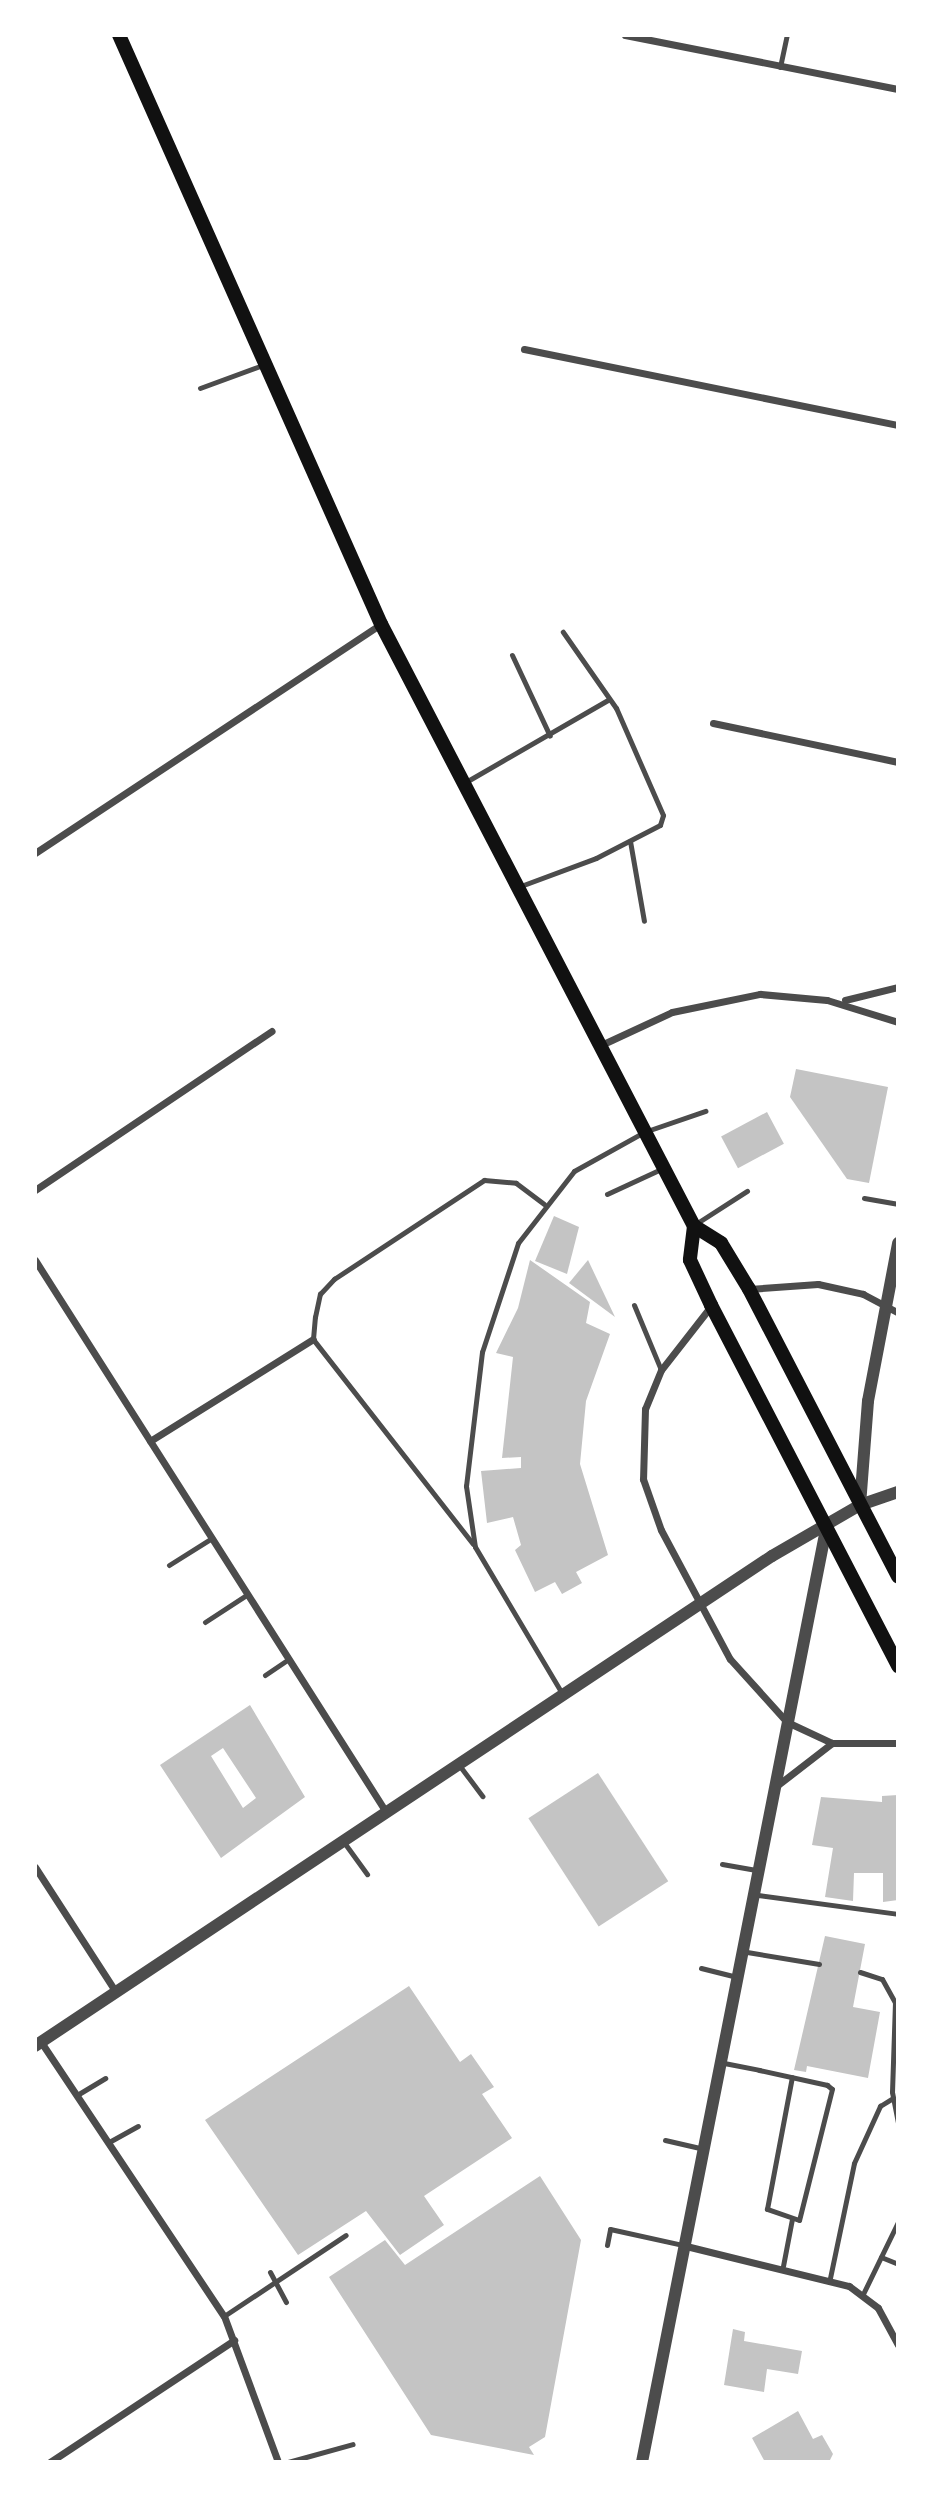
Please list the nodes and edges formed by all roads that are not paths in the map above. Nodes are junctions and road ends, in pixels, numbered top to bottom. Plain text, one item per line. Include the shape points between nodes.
1 (119, 35) edge
2 (625, 35) edge
3 (787, 35) edge
4 (780, 67) junction
5 (898, 89) edge
6 (524, 349) dead end
7 (265, 364) junction
8 (200, 388) dead end
9 (898, 425) edge
10 (381, 624) junction
11 (563, 632) dead end
12 (512, 655) dead end
13 (608, 700) junction
14 (713, 723) dead end
15 (550, 736) junction
16 (898, 762) edge
17 (464, 783) junction
18 (630, 841) junction
19 (35, 853) edge
20 (518, 887) junction
21 (644, 921) dead end
22 (898, 987) edge
23 (827, 1000) junction
24 (898, 1022) edge
25 (272, 1031) dead end
26 (601, 1045) junction
27 (705, 1111) dead end
28 (644, 1132) junction
29 (663, 1168) junction
30 (35, 1190) edge
31 (747, 1191) dead end
32 (607, 1194) dead end
33 (864, 1198) dead end
34 (898, 1204) edge
35 (544, 1205) junction
36 (694, 1226) junction
37 (898, 1243) edge
38 (35, 1261) edge
39 (749, 1289) junction
40 (887, 1303) junction
41 (711, 1305) junction
42 (634, 1306) dead end
43 (898, 1312) edge
44 (313, 1339) junction
45 (661, 1370) junction
46 (150, 1441) junction
47 (898, 1492) edge
48 (860, 1505) junction
49 (827, 1524) junction
50 (212, 1538) junction
51 (475, 1547) junction
52 (169, 1565) dead end
53 (898, 1577) edge
54 (248, 1594) junction
55 (701, 1604) junction
56 (205, 1622) dead end
57 (289, 1659) junction
58 (898, 1666) edge
59 (265, 1675) dead end
60 (563, 1695) junction
61 (787, 1721) junction
62 (832, 1743) junction
63 (898, 1743) edge
64 (458, 1765) junction
65 (779, 1784) junction
66 (482, 1796) dead end
67 (386, 1812) junction
68 (343, 1841) junction
69 (722, 1864) dead end
70 (35, 1867) edge
71 (764, 1871) junction
72 (367, 1874) dead end
73 (758, 1895) junction
74 (898, 1914) edge
75 (747, 1952) junction
76 (819, 1964) dead end
77 (701, 1968) dead end
78 (860, 1972) dead end
79 (742, 1978) junction
80 (116, 1992) junction
81 (38, 2044) edge
82 (724, 2063) junction
83 (792, 2077) junction
84 (105, 2078) dead end
85 (77, 2095) junction
86 (893, 2098) junction
87 (898, 2124) edge
88 (138, 2126) dead end
89 (665, 2140) dead end
90 (109, 2142) junction
91 (706, 2149) junction
92 (792, 2219) junction
93 (898, 2222) edge
94 (346, 2235) dead end
95 (607, 2245) dead end
96 (686, 2246) junction
97 (881, 2257) junction
98 (898, 2264) edge
99 (783, 2266) junction
100 (271, 2272) dead end
101 (830, 2278) junction
102 (276, 2282) junction
103 (862, 2296) junction
104 (286, 2302) dead end
105 (223, 2316) junction
106 (234, 2340) junction
107 (898, 2345) edge
108 (353, 2444) dead end
109 (317, 2454) junction
110 (50, 2462) edge
111 (278, 2462) edge
112 (288, 2462) edge
113 (321, 2462) edge
114 (642, 2462) edge

1 - 7 main road
2 - 4 street
3 - 4 lane
4 - 5 street
6 - 9 street
7 - 8 lane
7 - 10 main road
10 - 17 main road
10 - 19 street
11 - 13 lane
12 - 15 lane
13 - 15 lane
13 - 18 lane via 662,805 660,825
14 - 16 street
15 - 17 lane
17 - 20 main road
18 - 20 lane
18 - 21 lane
20 - 26 main road
22 - 23 street via 880,996
23 - 24 street
23 - 26 street via 760,994 718,999
25 - 30 street
26 - 28 main road
27 - 28 lane
28 - 29 main road
28 - 35 lane via 574,1171
29 - 32 lane
29 - 36 main road
31 - 36 lane
33 - 34 lane
35 - 44 lane via 509,1180 484,1180 334,1279 320,1294
35 - 51 lane via 518,1244 482,1352 466,1486
36 - 39 main road via 721,1242
36 - 41 main road via 690,1260
37 - 40 street
38 - 46 street
39 - 40 street via 818,1284
39 - 48 main road
40 - 43 street
40 - 48 street via 868,1401
41 - 45 street
41 - 49 main road
42 - 45 lane
44 - 46 street
44 - 51 lane
45 - 55 street via 645,1409 643,1479 661,1531
46 - 50 street
47 - 48 street
48 - 49 street
48 - 53 main road
49 - 55 street
49 - 58 main road
49 - 61 street
50 - 52 lane
50 - 54 street
51 - 60 lane
54 - 56 lane
54 - 57 street
55 - 60 street
55 - 61 street via 730,1659
57 - 59 lane
57 - 67 street
60 - 64 street
61 - 62 street
61 - 65 street
62 - 63 street
62 - 65 street
64 - 66 lane
64 - 67 street
65 - 71 street
67 - 68 street
68 - 72 lane
68 - 80 street
69 - 71 lane
70 - 80 street
71 - 73 street
73 - 74 lane via 831,1910
73 - 75 street
75 - 76 lane
75 - 79 street
77 - 79 lane
78 - 86 lane via 882,1979 895,2002
79 - 82 street
80 - 81 street
81 - 85 street
82 - 83 lane
82 - 91 street
83 - 92 lane via 767,2209
83 - 92 lane via 832,2089 804,2218
84 - 85 lane
85 - 90 street
86 - 87 lane
86 - 101 lane via 880,2106 854,2163
88 - 90 lane
89 - 91 lane
90 - 105 street
91 - 96 street
92 - 99 lane
93 - 97 lane
94 - 102 lane
95 - 96 lane via 610,2229
96 - 99 street
96 - 114 street
97 - 98 lane
97 - 103 lane
99 - 101 street
100 - 102 lane
101 - 103 street
102 - 104 lane
102 - 105 lane
103 - 107 street via 878,2308
105 - 106 street
106 - 110 street
106 - 111 street
108 - 109 lane
109 - 112 lane
109 - 113 lane

